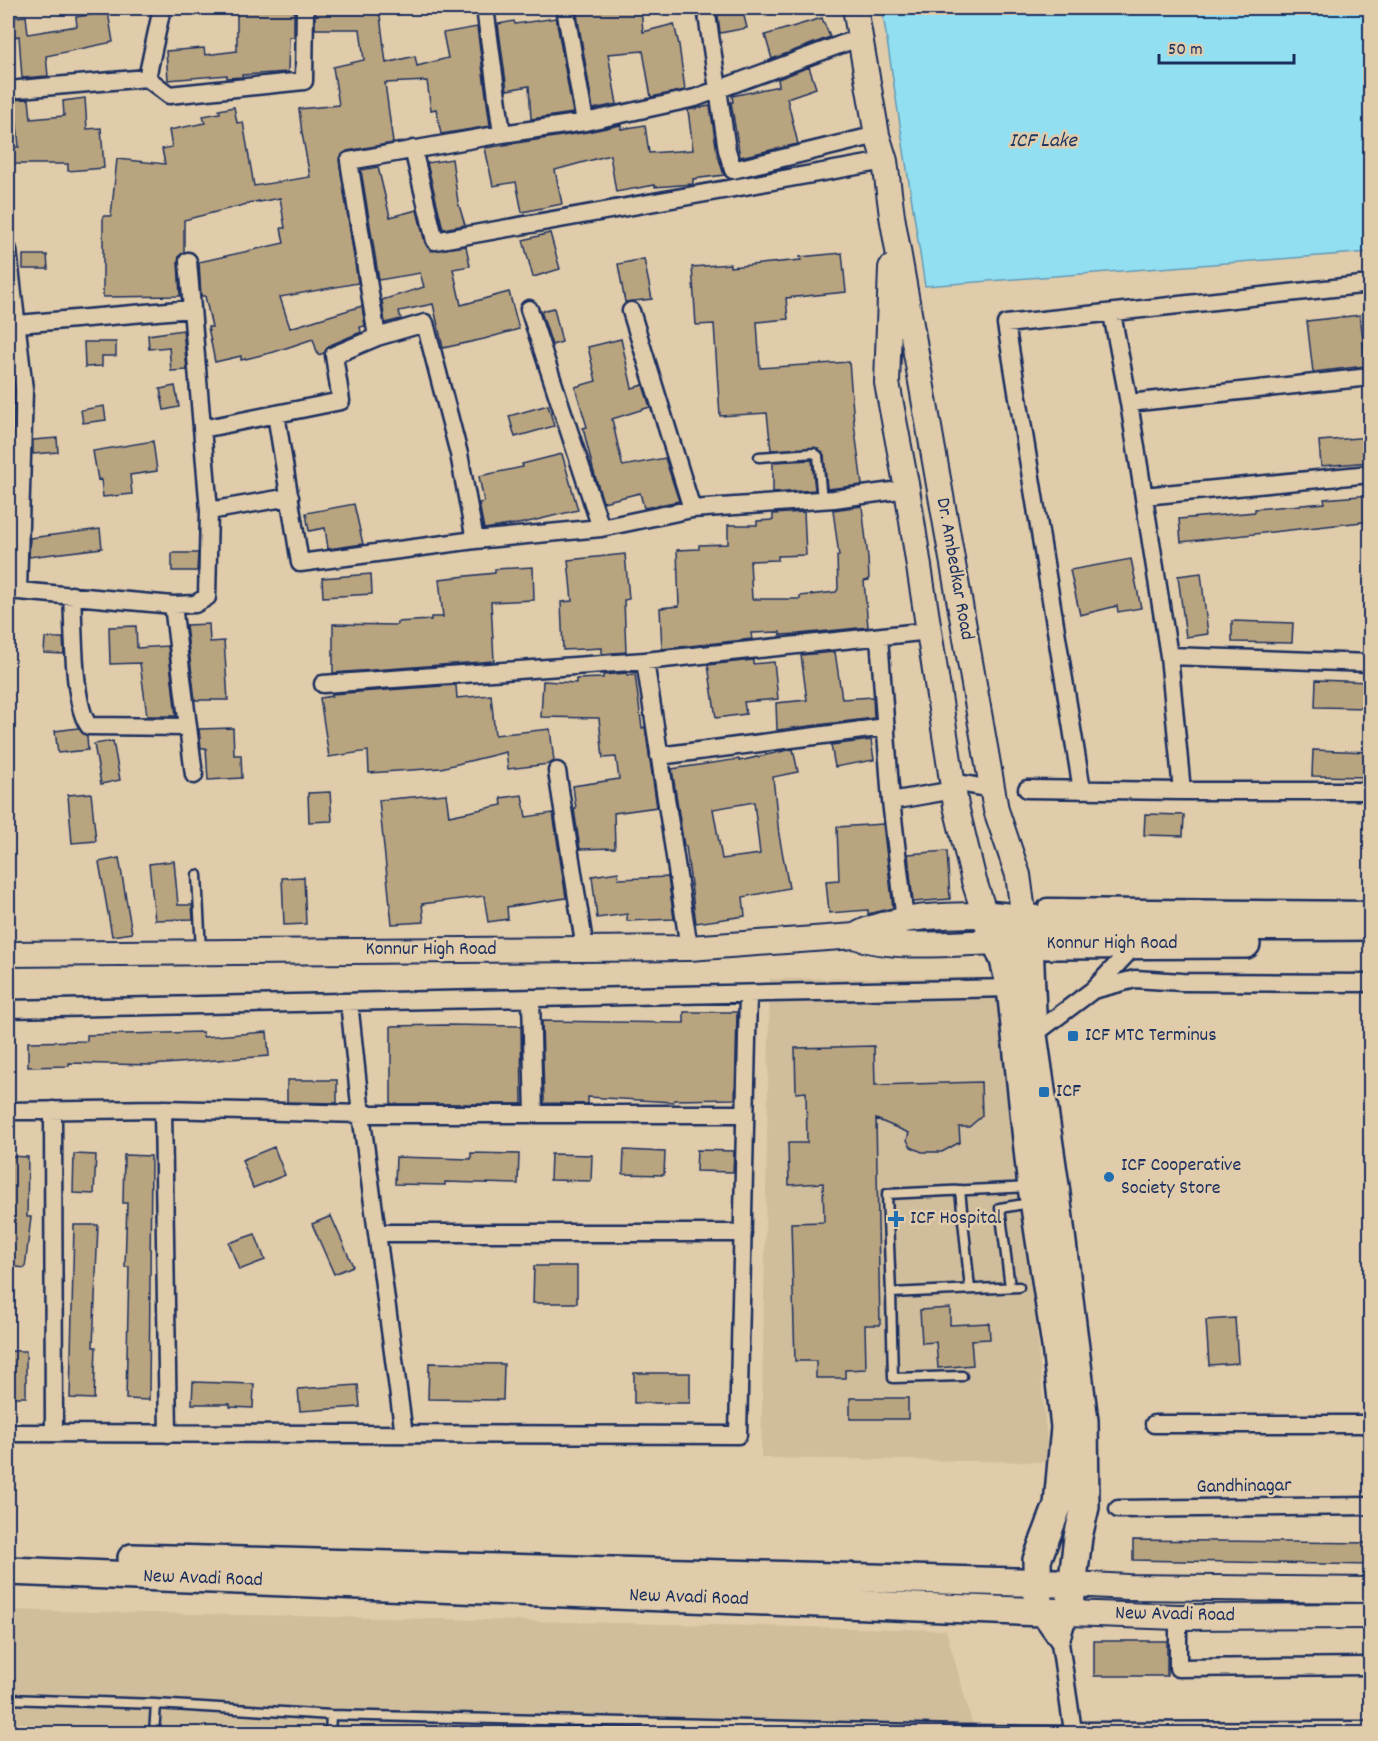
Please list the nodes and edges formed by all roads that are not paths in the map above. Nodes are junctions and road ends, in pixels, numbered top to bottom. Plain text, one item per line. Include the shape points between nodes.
1 (162, 8) edge
2 (305, 8) edge
3 (485, 8) edge
4 (565, 8) edge
5 (706, 8) edge
6 (855, 8) edge
7 (861, 37) junction
8 (147, 78) junction
9 (717, 89) junction
10 (8, 90) edge
11 (585, 122) junction
12 (502, 134) junction
13 (877, 135) junction
14 (413, 149) junction
15 (885, 161) junction
16 (892, 216) junction
17 (8, 250) edge
18 (188, 261) dead end
19 (1371, 284) edge
20 (191, 309) junction
21 (529, 309) dead end
22 (631, 311) dead end
23 (1112, 314) junction
24 (18, 324) junction
25 (377, 337) junction
26 (1371, 377) edge
27 (1129, 403) junction
28 (276, 414) junction
29 (202, 429) junction
30 (759, 457) dead end
31 (1371, 474) edge
32 (907, 489) junction
33 (1144, 496) junction
34 (290, 497) junction
35 (822, 500) junction
36 (692, 508) junction
37 (209, 511) junction
38 (601, 528) junction
39 (475, 540) junction
40 (13, 590) edge
41 (72, 595) junction
42 (173, 604) junction
43 (930, 632) junction
44 (879, 637) junction
45 (1169, 656) junction
46 (645, 661) junction
47 (1371, 663) edge
48 (323, 684) dead end
49 (188, 727) junction
50 (886, 727) junction
51 (659, 756) junction
52 (557, 771) dead end
53 (194, 775) dead end
54 (953, 786) junction
55 (992, 789) junction
56 (1027, 789) dead end
57 (1082, 790) junction
58 (1182, 791) junction
59 (1371, 791) edge
60 (891, 801) junction
61 (197, 875) dead end
62 (1371, 910) edge
63 (984, 915) junction
64 (905, 921) junction
65 (1033, 923) junction
66 (1371, 926) edge
67 (855, 936) junction
68 (996, 942) junction
69 (1136, 944) junction
70 (1371, 944) edge
71 (689, 948) junction
72 (585, 949) junction
73 (201, 952) junction
74 (8, 954) edge
75 (1371, 983) edge
76 (1011, 988) junction
77 (1092, 990) junction
78 (748, 994) junction
79 (531, 998) junction
80 (349, 1002) junction
81 (8, 1009) edge
82 (1033, 1035) junction
83 (163, 1109) junction
84 (53, 1110) junction
85 (8, 1111) edge
86 (746, 1113) junction
87 (361, 1114) junction
88 (534, 1114) junction
89 (960, 1190) junction
90 (1045, 1194) junction
91 (377, 1233) junction
92 (743, 1233) junction
93 (1010, 1287) junction
94 (1019, 1287) dead end
95 (970, 1289) junction
96 (891, 1293) junction
97 (962, 1376) dead end
98 (1154, 1424) dead end
99 (1371, 1424) edge
100 (8, 1433) edge
101 (54, 1433) junction
102 (168, 1434) junction
103 (404, 1434) junction
104 (1371, 1506) edge
105 (1118, 1509) dead end
106 (8, 1554) edge
107 (8, 1571) edge
108 (1038, 1582) junction
109 (1072, 1584) junction
110 (1371, 1590) edge
111 (1038, 1612) junction
112 (1069, 1613) junction
113 (1371, 1616) edge
114 (1178, 1617) junction
115 (1060, 1643) junction
116 (1371, 1666) edge
117 (8, 1699) edge
118 (156, 1704) junction
119 (331, 1715) junction
120 (1371, 1730) edge
121 (1073, 1731) junction
122 (1034, 1732) edge
123 (1313, 1732) edge
124 (154, 1734) edge
125 (330, 1734) edge

1 - 8 street
2 - 8 street via 304,81 169,95
3 - 12 street
4 - 11 street
5 - 9 street
6 - 7 main road, Dr. Ambedkar Road
7 - 9 street
7 - 13 main road, Dr. Ambedkar Road
8 - 10 street
9 - 11 street via 695,98
9 - 13 street via 733,170
11 - 12 street
12 - 14 street
13 - 15 main road, Dr. Ambedkar Road
14 - 15 street via 435,241
14 - 25 street via 348,161
15 - 16 main road, Dr. Ambedkar Road
16 - 32 main road, Dr. Ambedkar Road via 887,383
16 - 55 main road, Dr. Ambedkar Road
17 - 24 street
18 - 20 street
19 - 23 street
20 - 24 street
20 - 29 street
21 - 38 street
22 - 36 street
23 - 27 street
23 - 57 street via 1006,324
24 - 40 street via 24,390
25 - 28 street via 334,355 341,402
25 - 39 street via 425,323 459,454
26 - 27 street
27 - 33 street
28 - 29 street
28 - 34 street
29 - 37 street
30 - 35 lane via 814,453 818,456
31 - 33 street
32 - 35 street
32 - 43 main road, Dr. Ambedkar Road
33 - 45 street
34 - 37 street
34 - 39 street via 300,563
35 - 36 street
36 - 38 street
37 - 42 street via 207,597 195,604
38 - 39 street
40 - 41 street
41 - 42 street
41 - 49 street via 78,690 83,718 89,726
42 - 49 street
43 - 44 street
43 - 54 main road, Dr. Ambedkar Road
44 - 46 street
44 - 50 street
45 - 47 street
45 - 58 street
46 - 48 street
46 - 51 street
49 - 53 street
50 - 51 street
50 - 60 street
51 - 71 street
52 - 72 street
54 - 55 street
54 - 60 street
54 - 63 main road, Dr. Ambedkar Road
55 - 65 main road, Dr. Ambedkar Road
56 - 57 street
57 - 58 street
58 - 59 street
60 - 64 street
61 - 73 lane
62 - 65 street
63 - 64 main road, Konnur High Road
63 - 65 main road
63 - 68 main road
64 - 67 main road, Konnur High Road via 869,927
65 - 66 main road
65 - 68 main road, Konnur High Road
65 - 69 main road, Konnur High Road
65 - 82 main road
67 - 68 main road, Konnur High Road via 870,941 925,944
67 - 71 main road, Konnur High Road
68 - 76 main road
69 - 70 main road, Konnur High Road
69 - 77 street
71 - 72 main road, Konnur High Road
72 - 73 main road, Konnur High Road
73 - 74 main road, Konnur High Road
75 - 77 street via 1135,979
76 - 78 street
76 - 90 main road
77 - 82 street
78 - 79 street
78 - 86 street
79 - 80 street
79 - 88 street
80 - 81 street
80 - 87 street
82 - 90 main road
83 - 84 street
83 - 87 street
83 - 102 street
84 - 85 street
84 - 101 street
86 - 88 street
86 - 92 street
87 - 88 street
87 - 91 street
89 - 90 lane
89 - 95 lane
89 - 96 lane via 887,1194
90 - 93 lane via 1000,1208
90 - 108 main road via 1065,1427 1058,1505 1037,1560
90 - 109 main road via 1084,1421 1085,1507
91 - 92 street
91 - 103 street
92 - 103 street via 738,1435
93 - 94 lane
93 - 95 lane
95 - 96 lane
96 - 97 lane via 893,1378
98 - 99 street
100 - 101 street
101 - 102 street
102 - 103 street
104 - 105 street, Gandhinagar
106 - 108 main road, New Avadi Road
107 - 111 main road, New Avadi Road
108 - 109 main road, New Avadi Road
108 - 111 main road
109 - 110 main road, New Avadi Road
109 - 112 main road
111 - 112 main road, New Avadi Road
111 - 115 street
112 - 114 main road, New Avadi Road
112 - 115 street
113 - 114 main road, New Avadi Road
114 - 116 street via 1178,1668
115 - 121 street
117 - 118 lane
118 - 119 lane
118 - 124 lane
119 - 122 lane
119 - 125 lane
120 - 123 street
121 - 122 lane
121 - 123 street

